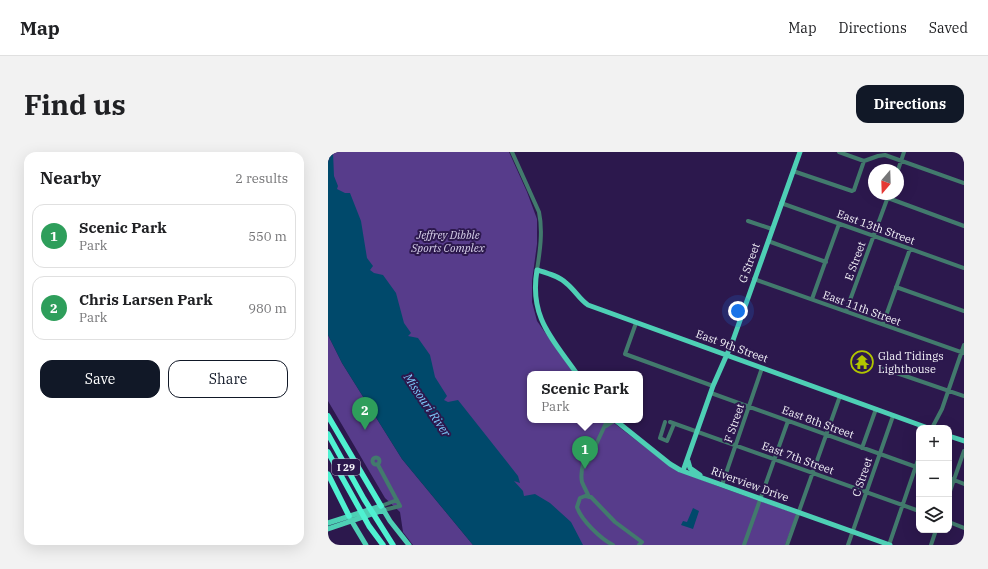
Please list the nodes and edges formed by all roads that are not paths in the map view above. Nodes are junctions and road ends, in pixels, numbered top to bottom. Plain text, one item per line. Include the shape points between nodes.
1 (512, 152) edge
2 (800, 152) edge
3 (839, 152) edge
4 (904, 152) edge
5 (864, 161) junction
6 (901, 161) junction
7 (900, 164) edge
8 (793, 171) junction
9 (964, 183) edge
10 (888, 200) edge
11 (899, 200) edge
12 (781, 203) junction
13 (748, 221) dead end
14 (839, 224) junction
15 (964, 226) edge
16 (772, 229) junction
17 (874, 237) junction
18 (768, 241) junction
19 (910, 249) junction
20 (826, 262) junction
21 (964, 268) edge
22 (538, 270) junction
23 (754, 279) junction
24 (896, 287) junction
25 (812, 299) junction
26 (846, 311) junction
27 (964, 311) edge
28 (636, 323) junction
29 (883, 324) junction
30 (964, 345) edge
31 (963, 353) edge
32 (726, 355) junction
33 (762, 368) junction
34 (882, 368) dead end
35 (575, 371) edge
36 (713, 386) junction
37 (949, 391) junction
38 (710, 393) junction
39 (840, 396) junction
40 (964, 396) edge
41 (749, 407) junction
42 (876, 409) junction
43 (328, 416) edge
44 (893, 416) junction
45 (788, 421) junction
46 (610, 423) edge
47 (619, 423) edge
48 (670, 423) dead end
49 (919, 425) edge
50 (934, 425) edge
51 (606, 426) joint
52 (697, 432) junction
53 (328, 434) edge
54 (826, 434) junction
55 (952, 437) edge
56 (964, 441) edge
57 (736, 446) junction
58 (862, 448) junction
59 (964, 450) edge
60 (328, 452) edge
61 (880, 454) junction
62 (687, 459) junction
63 (774, 459) junction
64 (378, 465) dead end
65 (916, 467) edge
66 (916, 470) edge
67 (683, 471) junction
68 (813, 473) junction
69 (328, 474) edge
70 (704, 478) junction
71 (954, 480) junction
72 (964, 484) edge
73 (722, 485) junction
74 (952, 486) edge
75 (866, 492) junction
76 (589, 497) junction
77 (760, 498) junction
78 (397, 500) junction
79 (902, 505) junction
80 (382, 508) junction
81 (916, 510) edge
82 (799, 512) junction
83 (350, 519) junction
84 (328, 523) edge
85 (952, 523) edge
86 (964, 528) edge
87 (328, 529) edge
88 (853, 531) junction
89 (935, 533) edge
90 (640, 544) edge
91 (366, 545) edge
92 (383, 545) edge
93 (393, 545) edge
94 (408, 545) edge
95 (613, 545) edge
96 (744, 545) edge
97 (787, 545) edge
98 (848, 545) edge
99 (889, 545) edge
100 (931, 545) edge

1 - 22 street via 539,212 541,245
2 - 8 main road, G Street
3 - 5 street
4 - 6 street
5 - 6 street via 885,155
5 - 8 street via 852,191
6 - 7 street
6 - 9 street
8 - 12 main road, G Street
10 - 17 street, E Street
11 - 15 street
12 - 14 street, East 13th Street
12 - 16 main road, G Street
13 - 16 street
14 - 17 street, East 13th Street
14 - 20 street
16 - 18 main road, G Street
17 - 19 street, East 13th Street
17 - 26 street, E Street
18 - 20 street
18 - 23 main road, G Street
19 - 21 street, East 13th Street
19 - 24 street
20 - 25 street
22 - 28 main road, East 9th Street via 566,282 588,305
22 - 35 main road via 535,290 538,314
23 - 25 street, East 11th Street
23 - 32 main road, G Street
24 - 27 street
24 - 29 street
25 - 26 street, East 11th Street
26 - 29 street, East 11th Street
28 - 32 main road, East 9th Street
28 - 36 street via 625,354
29 - 31 street, East 11th Street
30 - 31 street
31 - 37 street
32 - 33 main road, East 9th Street
32 - 36 main road, G Street
33 - 39 main road, East 9th Street
33 - 41 street, F Street
34 - 37 street
36 - 38 main road, G Street
37 - 40 street
37 - 50 street
38 - 41 street, East 8th Street
38 - 52 main road, G Street
39 - 42 main road, East 9th Street
39 - 54 street
41 - 45 street, East 8th Street
41 - 57 street, F Street
42 - 44 main road, East 9th Street
42 - 58 street
43 - 80 highway
44 - 49 main road, East 9th Street
44 - 61 street, C Street
45 - 54 street, East 8th Street
45 - 63 street
46 - 51 street
47 - 67 main road, Riverview Drive via 670,464
48 - 52 street, East 7th Street
51 - 76 street via 582,469 582,480
52 - 57 street, East 7th Street
52 - 62 main road, G Street
53 - 93 highway, I 29
54 - 58 street, East 8th Street
54 - 68 street
55 - 56 main road
57 - 63 street, East 7th Street
57 - 73 street, F Street
58 - 61 street, East 8th Street
59 - 71 street
60 - 92 highway, I 29 via 369,526
61 - 65 street, East 8th Street
61 - 75 street, C Street
62 - 67 main road, G Street
62 - 70 main road via 690,468
63 - 68 street, East 7th Street
63 - 77 street
64 - 78 street
66 - 79 street
67 - 70 main road, Riverview Drive
68 - 75 street, East 7th Street
68 - 82 street
69 - 83 highway
70 - 73 main road, Riverview Drive
71 - 72 street
71 - 74 street
73 - 77 main road, Riverview Drive
75 - 79 street, East 7th Street
75 - 88 street, C Street
76 - 90 street
76 - 95 street via 582,497 579,500 578,510 601,538
77 - 82 main road, Riverview Drive
77 - 96 street
78 - 80 street
78 - 80 street via 400,506
79 - 81 street, East 7th Street
79 - 99 street
80 - 83 main road
80 - 94 main road
82 - 88 main road, Riverview Drive
82 - 97 street
83 - 84 main road
83 - 87 main road
83 - 91 main road
85 - 86 street
88 - 98 street, C Street
88 - 99 main road, Riverview Drive
89 - 100 street

